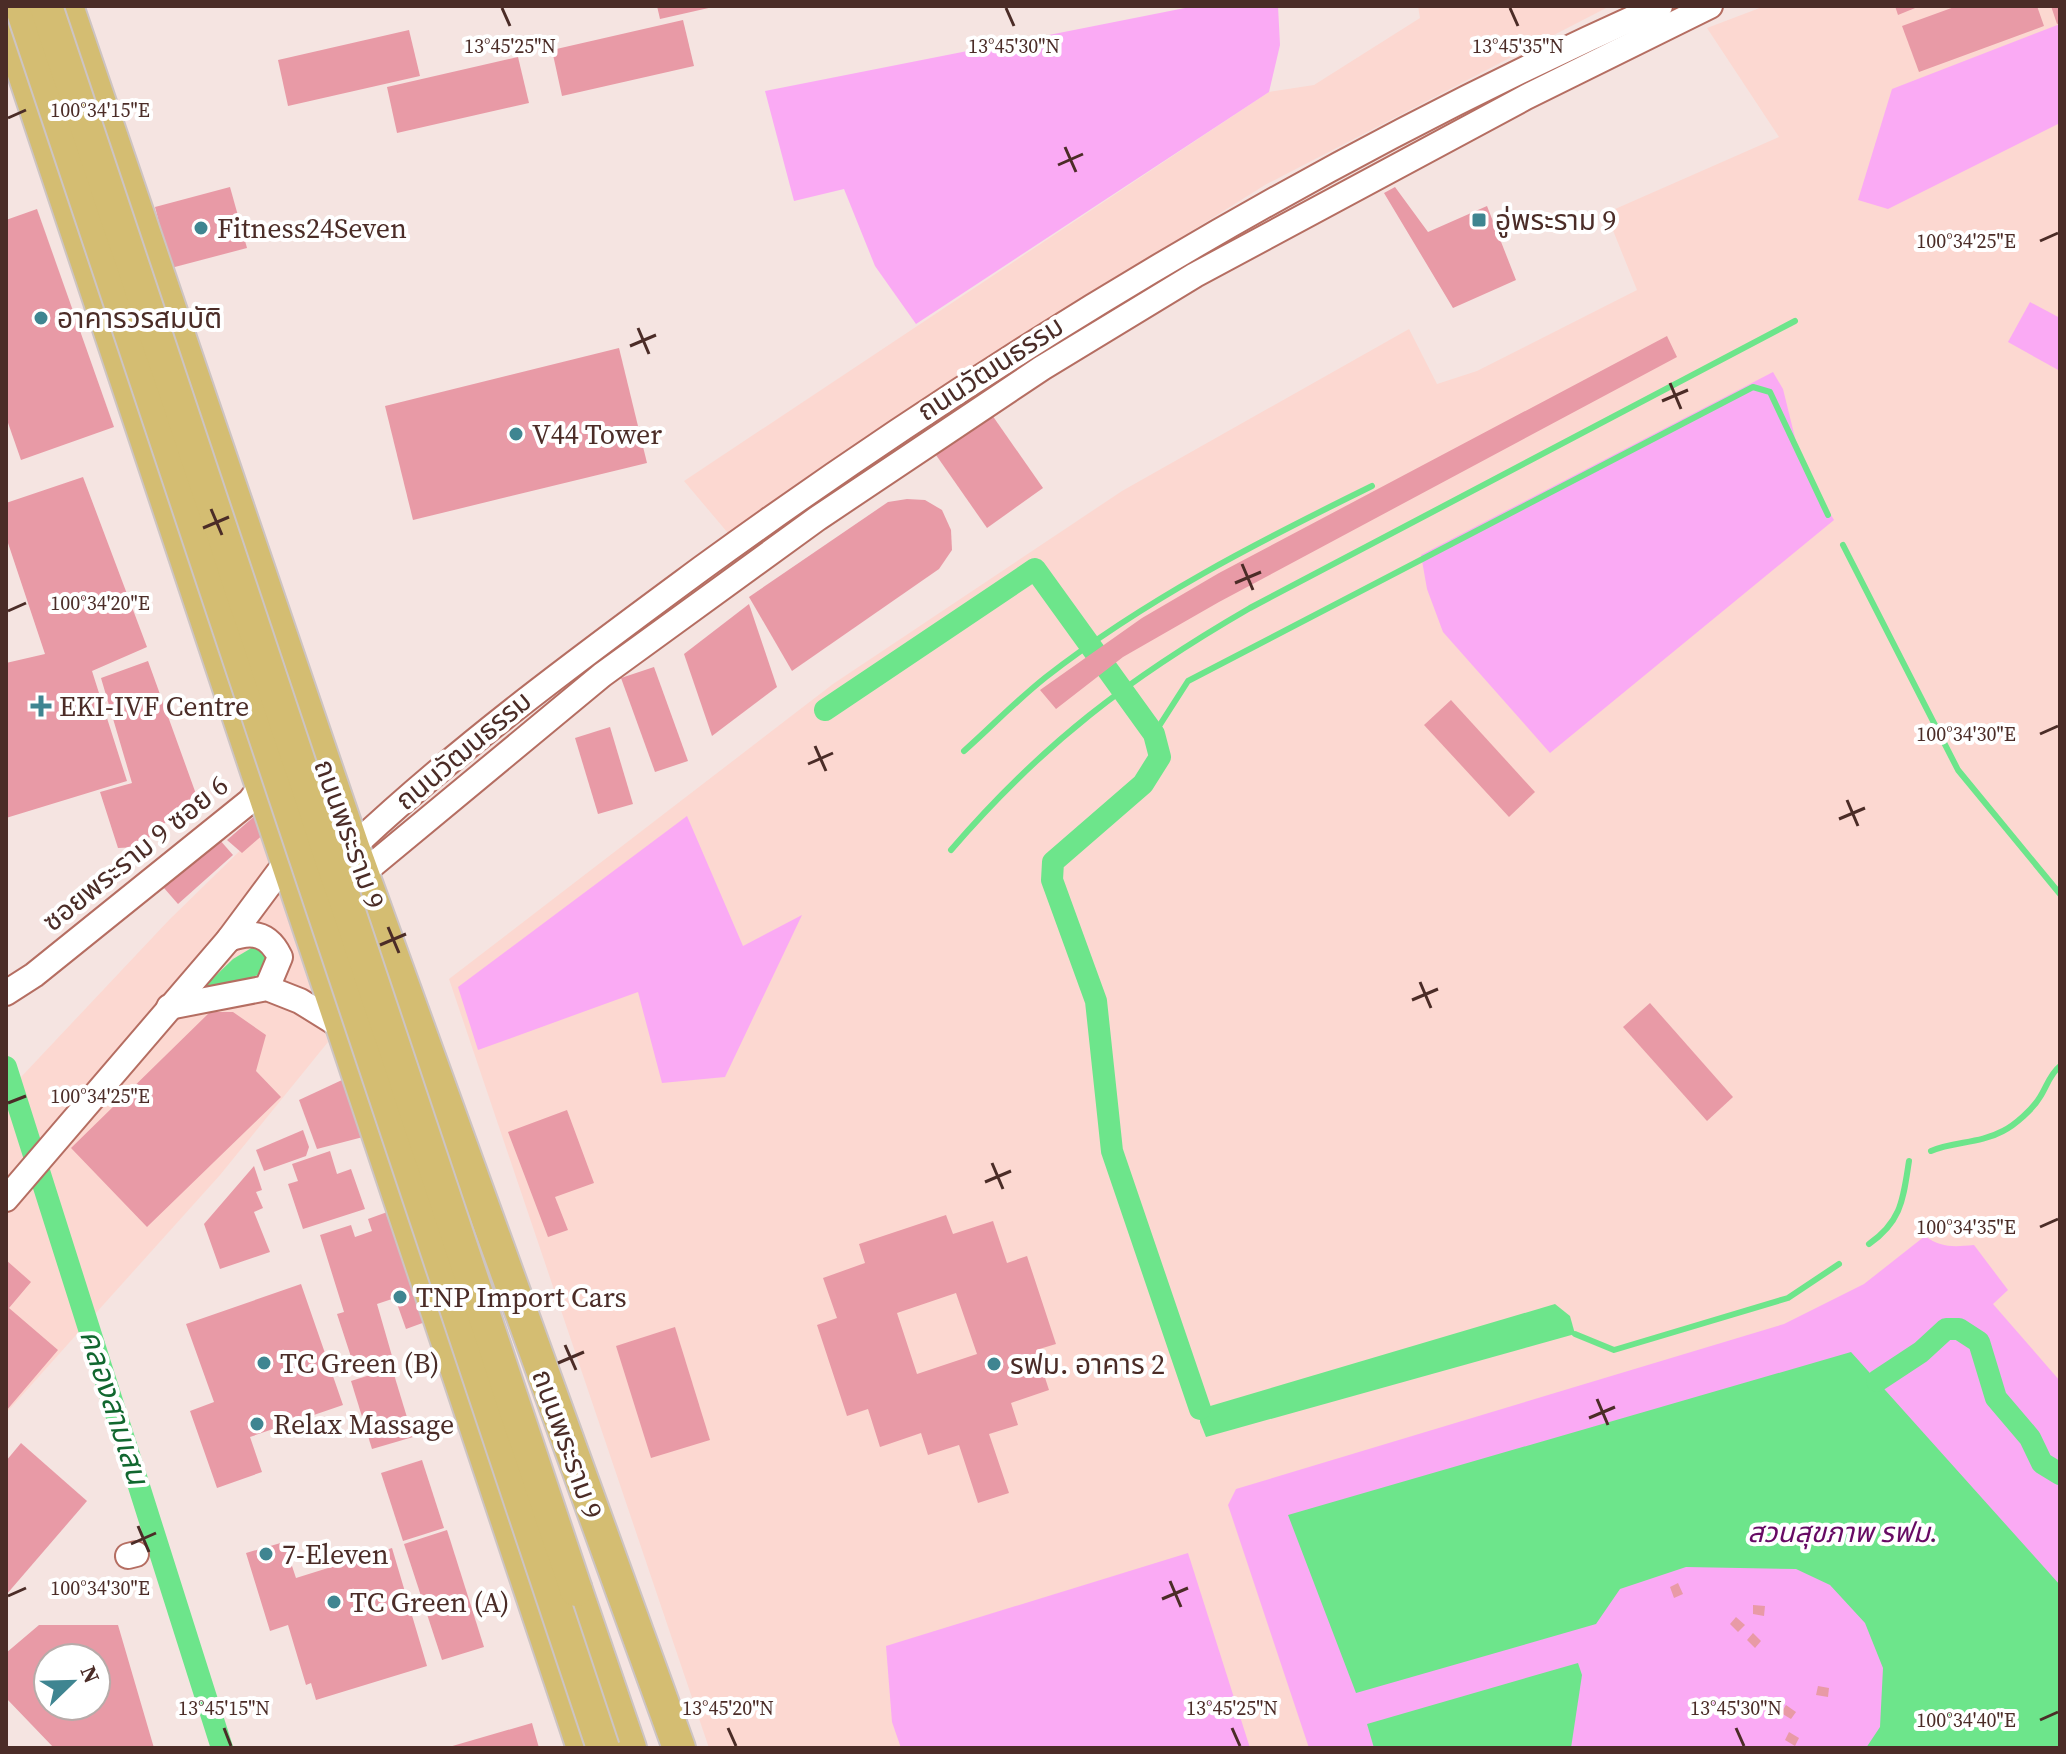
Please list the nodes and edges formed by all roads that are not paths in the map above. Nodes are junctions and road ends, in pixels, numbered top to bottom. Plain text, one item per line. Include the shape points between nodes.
1 (21, 6) edge
2 (46, 6) edge
3 (67, 6) edge
4 (1660, 6) edge
5 (1710, 6) edge
6 (8, 32) edge
7 (1556, 68) junction
8 (1400, 134) junction
9 (1414, 157) junction
10 (1076, 314) junction
11 (1087, 341) junction
12 (262, 785) junction
13 (358, 860) junction
14 (287, 861) junction
15 (304, 911) junction
16 (229, 939) junction
17 (267, 988) junction
18 (6, 993) edge
19 (169, 1007) junction
20 (342, 1027) junction
21 (6, 1199) edge
22 (576, 1468) junction
23 (583, 1748) edge
24 (603, 1748) edge
25 (630, 1748) edge
26 (660, 1748) edge
27 (679, 1748) edge

1 - 24 main road, ถนนพระราม 9, bridge
2 - 25 main road, ถนนพระราม 9, bridge
3 - 13 main road, ถนนพระราม 9
4 - 7 street, ถนนวัฒนธรรม
5 - 7 street, ถนนวัฒนธรรม
6 - 12 main road
7 - 8 street, ถนนวัฒนธรรม
7 - 9 street, ถนนวัฒนธรรม
8 - 9 street
8 - 10 street, ถนนวัฒนธรรม
9 - 11 street, ถนนวัฒนธรรม via 1195,275
10 - 11 street
10 - 13 street, ถนนวัฒนธรรม via 634,618 496,726
11 - 13 street, ถนนวัฒนธรรม via 818,518
12 - 14 main road
12 - 18 street, ซอยพระราม 9 ซอย 6 via 250,801
13 - 15 main road
13 - 22 main road, ถนนพระราม 9
14 - 15 main road
14 - 16 street
15 - 20 main road
16 - 17 street via 259,934 274,944 280,957
16 - 19 street
17 - 19 street
17 - 20 street
19 - 21 street
20 - 23 main road
22 - 26 main road
22 - 27 main road, ถนนพระราม 9

